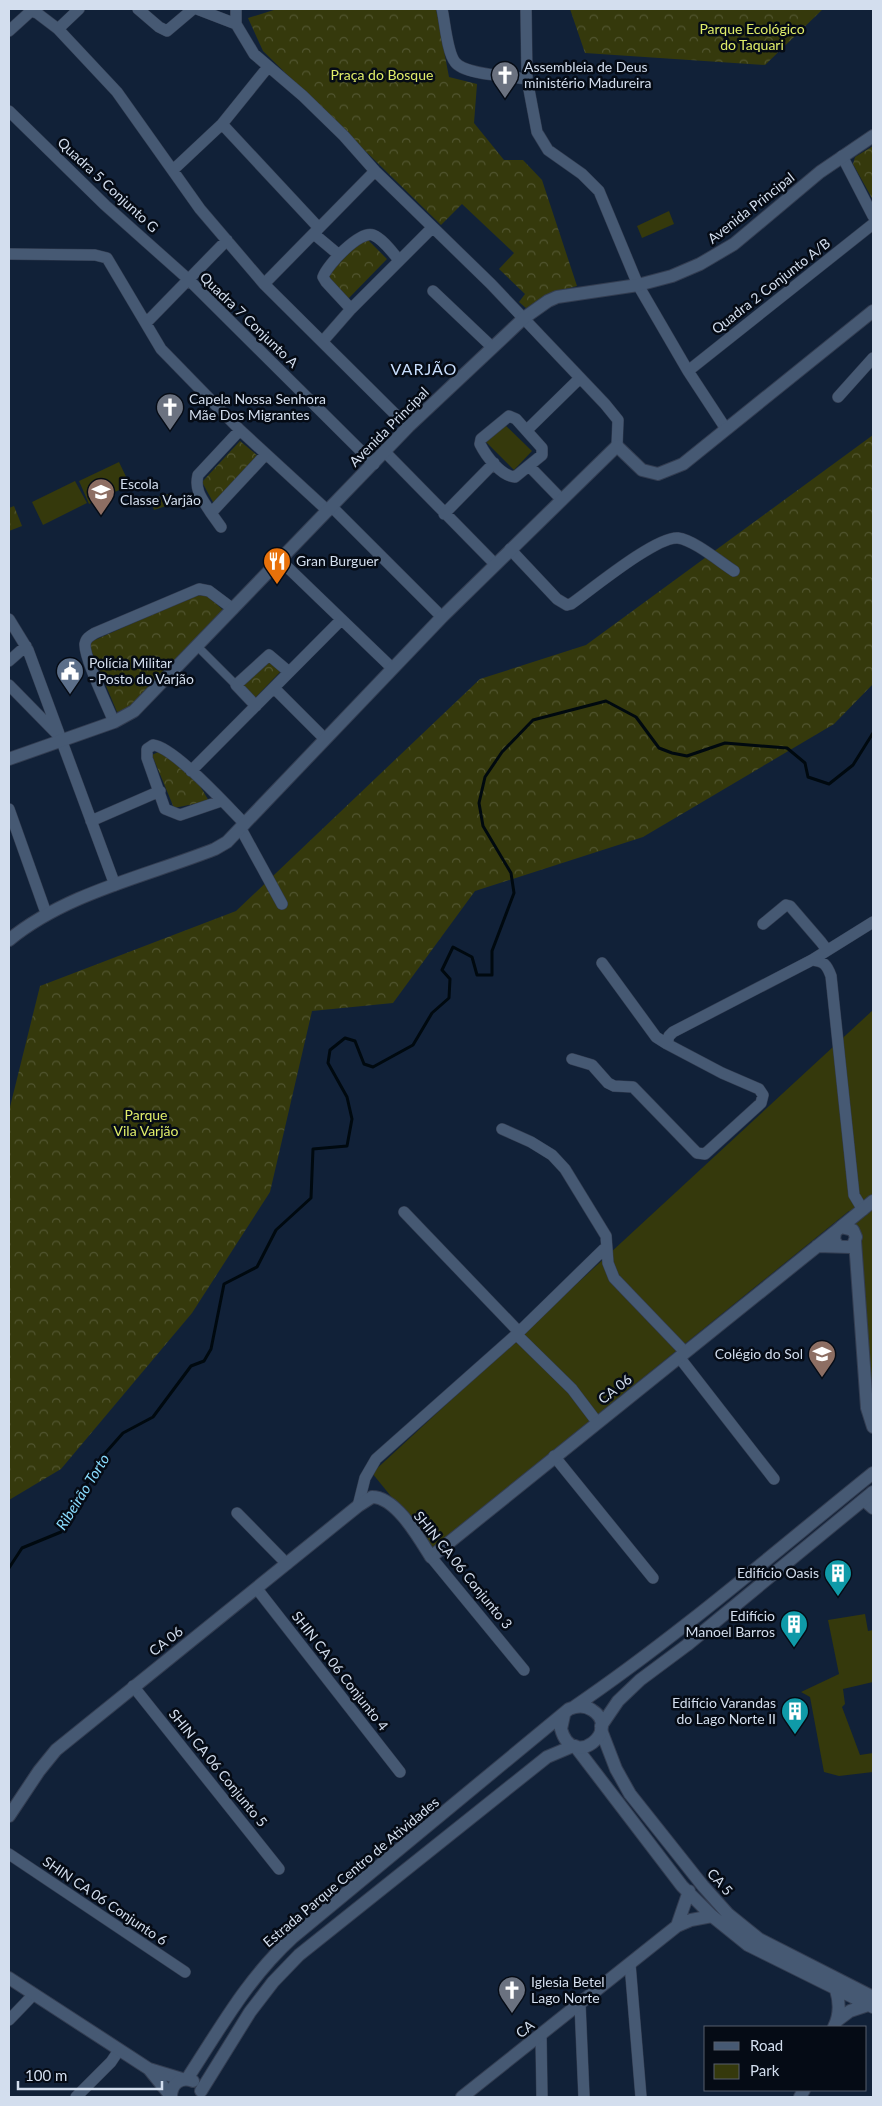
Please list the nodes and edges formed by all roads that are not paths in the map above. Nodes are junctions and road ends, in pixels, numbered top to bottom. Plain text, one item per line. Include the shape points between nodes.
1 (78, 9) edge
2 (138, 9) edge
3 (195, 9) edge
4 (236, 9) edge
5 (442, 9) edge
6 (526, 9) edge
7 (236, 24) junction
8 (58, 29) junction
9 (9, 31) edge
10 (268, 67) junction
11 (527, 78) junction
12 (9, 111) edge
13 (222, 124) junction
14 (873, 136) edge
15 (842, 156) junction
16 (173, 170) junction
17 (374, 171) junction
18 (873, 216) edge
19 (873, 224) edge
20 (432, 228) junction
21 (316, 230) junction
22 (226, 240) junction
23 (9, 254) edge
24 (339, 255) junction
25 (399, 260) junction
26 (188, 279) junction
27 (264, 284) junction
28 (638, 285) junction
29 (434, 291) dead end
30 (351, 309) junction
31 (873, 311) edge
32 (524, 318) junction
33 (146, 323) junction
34 (323, 341) junction
35 (492, 347) junction
36 (873, 358) edge
37 (688, 371) junction
38 (579, 379) junction
39 (838, 396) dead end
40 (408, 427) junction
41 (726, 429) junction
42 (240, 430) junction
43 (527, 430) junction
44 (617, 446) junction
45 (385, 452) junction
46 (266, 454) junction
47 (494, 463) junction
48 (374, 464) junction
49 (530, 467) junction
50 (562, 500) junction
51 (330, 509) junction
52 (211, 512) junction
53 (444, 514) junction
54 (222, 527) dead end
55 (510, 549) junction
56 (281, 561) junction
57 (495, 564) junction
58 (734, 571) dead end
59 (233, 609) junction
60 (442, 618) junction
61 (9, 619) edge
62 (341, 620) junction
63 (26, 646) junction
64 (197, 646) junction
65 (9, 661) edge
66 (392, 668) junction
67 (289, 672) junction
68 (9, 685) edge
69 (236, 685) junction
70 (274, 688) junction
71 (256, 706) junction
72 (114, 722) junction
73 (325, 739) junction
74 (62, 740) junction
75 (9, 759) edge
76 (191, 771) junction
77 (160, 792) junction
78 (221, 800) junction
79 (9, 812) edge
80 (92, 821) junction
81 (245, 825) junction
82 (115, 885) junction
83 (282, 904) dead end
84 (46, 913) junction
85 (873, 922) edge
86 (762, 924) dead end
87 (9, 940) edge
88 (826, 950) junction
89 (812, 960) junction
90 (602, 963) dead end
91 (667, 1044) junction
92 (572, 1058) dead end
93 (502, 1130) dead end
94 (868, 1206) edge
95 (404, 1212) dead end
96 (838, 1229) junction
97 (855, 1241) junction
98 (817, 1246) junction
99 (606, 1247) junction
100 (840, 1247) junction
101 (855, 1268) junction
102 (518, 1333) junction
103 (682, 1355) junction
104 (597, 1422) junction
105 (873, 1427) edge
106 (554, 1456) junction
107 (873, 1473) edge
108 (774, 1478) dead end
109 (372, 1497) joint
110 (870, 1500) edge
111 (358, 1506) junction
112 (237, 1514) dead end
113 (432, 1557) junction
114 (287, 1564) junction
115 (653, 1578) dead end
116 (257, 1589) junction
117 (524, 1670) dead end
118 (133, 1686) junction
119 (569, 1711) junction
120 (601, 1728) junction
121 (574, 1746) junction
122 (400, 1772) dead end
123 (9, 1816) edge
124 (9, 1854) edge
125 (280, 1868) dead end
126 (689, 1891) junction
127 (712, 1916) junction
128 (677, 1926) junction
129 (630, 1964) junction
130 (185, 1972) dead end
131 (817, 1975) junction
132 (9, 1978) edge
133 (836, 1990) junction
134 (34, 1994) junction
135 (872, 2003) edge
136 (580, 2004) junction
137 (9, 2020) edge
138 (836, 2024) edge
139 (540, 2036) junction
140 (119, 2050) junction
141 (149, 2069) junction
142 (185, 2079) junction
143 (202, 2095) edge
144 (171, 2096) edge
145 (76, 2097) edge
146 (462, 2097) edge
147 (542, 2097) edge
148 (584, 2097) edge
149 (641, 2097) edge

1 - 8 street
2 - 3 street via 167,30
3 - 7 street
4 - 7 street
5 - 11 street via 454,62 471,71
6 - 11 street
7 - 10 street via 254,54
8 - 9 street via 34,11
8 - 16 street via 116,92
10 - 13 street
10 - 17 street via 316,108
11 - 28 street via 532,114 540,138 548,150 582,174 599,191
12 - 26 street, Quadra 5 Conjunto G via 105,205
13 - 16 street
13 - 21 street
14 - 15 street, Avenida Principal
15 - 18 street
15 - 28 street, Avenida Principal via 734,244 686,271
16 - 22 street
17 - 20 street
17 - 21 street
19 - 37 street, Quadra 2 Conjunto A/B
20 - 25 street
20 - 32 street
21 - 24 street
21 - 27 street
22 - 26 street
22 - 27 street
23 - 33 street via 95,255 107,258
24 - 25 street via 368,234 377,238
24 - 30 street via 323,277
25 - 30 street
26 - 33 street, Quadra 7 Conjunto A
26 - 48 street, Quadra 7 Conjunto A
27 - 34 street
28 - 32 street, Avenida Principal via 557,297
28 - 37 street
29 - 35 street
30 - 34 street
31 - 41 street
32 - 35 street, Avenida Principal
32 - 38 street
33 - 42 street via 161,349
34 - 40 street
35 - 40 street, Avenida Principal
36 - 39 street
37 - 41 street
38 - 43 street
38 - 44 street via 618,420
40 - 45 street, Avenida Principal
41 - 44 street via 683,464 658,474 642,470
42 - 46 street
42 - 52 street via 198,475 197,492
43 - 47 street via 509,416 494,428 480,442
43 - 49 street via 542,448 542,455
44 - 50 street
45 - 48 street, Avenida Principal
45 - 53 street
46 - 51 street
46 - 52 street
47 - 49 street via 511,477
47 - 53 street
48 - 51 street, Avenida Principal
49 - 50 street
50 - 55 street
51 - 56 street, Avenida Principal
51 - 60 street
52 - 54 street
53 - 57 street
55 - 57 street
55 - 58 street via 557,599 567,605 639,555 659,543 677,538 690,542
56 - 59 street, Avenida Principal
56 - 62 street
57 - 60 street
59 - 64 street, Avenida Principal
59 - 72 street via 209,591 199,589 88,637 85,643 88,658
60 - 66 street
61 - 63 street
62 - 66 street
62 - 67 street
63 - 65 street
63 - 74 street
64 - 69 street
64 - 72 street, Avenida Principal via 134,712
66 - 73 street
67 - 69 street via 269,655
67 - 70 street
68 - 74 street
69 - 71 street
70 - 71 street
70 - 73 street
71 - 76 street
72 - 74 street, Avenida Principal
73 - 81 street
74 - 75 street, Avenida Principal
74 - 80 street
76 - 77 street via 162,748 153,746 147,749 147,758
76 - 78 street
77 - 78 street via 165,809 180,815
77 - 80 street
78 - 81 street
79 - 84 street
80 - 82 street
81 - 82 street via 215,849
81 - 83 street
82 - 84 street
84 - 87 street
85 - 88 street
86 - 88 street via 786,904
88 - 89 street
89 - 91 street via 673,1032
89 - 94 street via 827,966 831,976 854,1195
90 - 91 street via 656,1037
91 - 92 street via 760,1089 763,1095 761,1103 705,1154 697,1153 633,1088 614,1086 592,1065
93 - 99 street via 552,1155 565,1169 606,1236
94 - 96 street, CA 06
95 - 102 street
96 - 97 street via 852,1230
96 - 98 street, CA 06
96 - 100 street via 834,1240
97 - 100 street via 850,1247
97 - 101 street
98 - 100 street
98 - 103 street, CA 06
99 - 102 street
99 - 103 street via 614,1278
100 - 101 street
101 - 105 street via 868,1408
102 - 104 street via 572,1389
102 - 111 street via 376,1459 365,1478
103 - 104 street, CA 06
103 - 108 street
104 - 106 street, CA 06
106 - 113 street, CA 06
106 - 115 street
107 - 119 street, Estrada Parque Centro de Atividades via 717,1599
109 - 111 street, CA 06
109 - 113 street, SHIN CA 06 Conjunto 3 via 387,1501
110 - 120 street via 798,1552 640,1680 618,1701
111 - 114 street, CA 06
112 - 114 street
113 - 117 street, SHIN CA 06 Conjunto 3
114 - 116 street, CA 06
116 - 118 street, CA 06
116 - 122 street, SHIN CA 06 Conjunto 4
118 - 123 street, CA 06 via 56,1750
118 - 125 street, SHIN CA 06 Conjunto 5
119 - 120 street via 587,1707 593,1710 598,1715
119 - 121 street via 560,1729 567,1742
119 - 142 street, Estrada Parque Centro de Atividades via 270,1959 249,1983
120 - 121 street via 591,1744
120 - 131 street, CA 5 via 616,1769 630,1794 728,1914
121 - 126 street
121 - 143 street via 547,1757 299,1956 250,2012
124 - 130 street, SHIN CA 06 Conjunto 6
126 - 127 street
126 - 128 street
127 - 128 street, CA
127 - 131 street via 748,1945
128 - 129 street, CA
129 - 136 street, CA
129 - 149 street
131 - 133 street
131 - 135 street, CA 5
132 - 134 street
133 - 135 street
133 - 138 street via 839,2005
134 - 137 street
134 - 140 street
135 - 138 street via 850,2011
136 - 139 street, CA
136 - 148 street
139 - 146 street, CA
139 - 147 street
140 - 141 street
140 - 145 street
141 - 142 street
141 - 144 street
142 - 143 street via 197,2083
142 - 144 street, Estrada Parque Centro de Atividades via 176,2083

